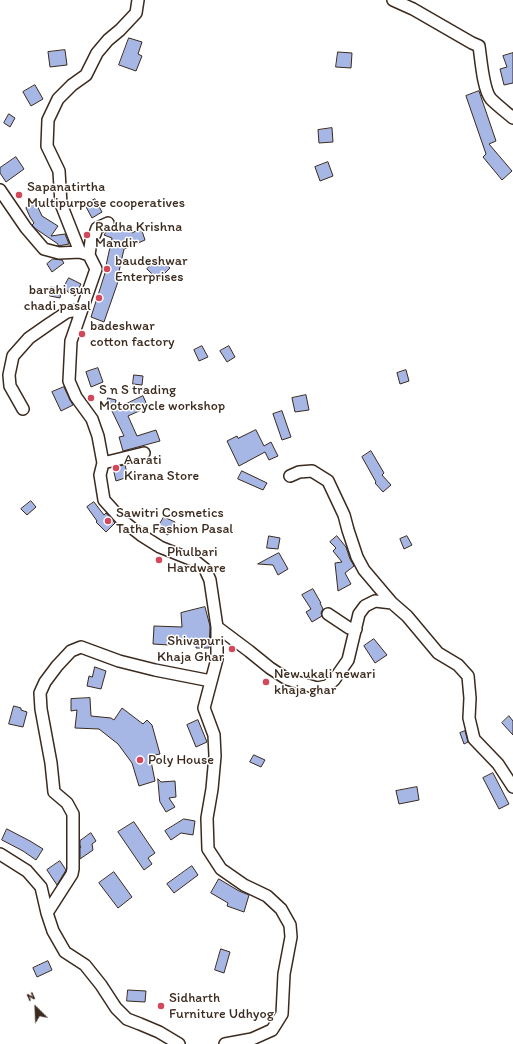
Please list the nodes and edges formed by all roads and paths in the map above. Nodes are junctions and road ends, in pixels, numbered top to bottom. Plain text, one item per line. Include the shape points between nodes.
1 (138, 0) edge
2 (393, 0) edge
3 (513, 118) edge
4 (0, 190) edge
5 (108, 223) dead end
6 (85, 254) junction
7 (82, 309) junction
8 (23, 409) dead end
9 (144, 453) dead end
10 (103, 463) junction
11 (290, 476) dead end
12 (392, 604) junction
13 (328, 614) dead end
14 (217, 627) junction
15 (356, 629) junction
16 (211, 681) junction
17 (513, 787) edge
18 (0, 854) edge
19 (47, 913) junction
20 (179, 1044) edge
21 (225, 1044) edge

1 - 6 street via 136,13 97,53 86,75 58,100 48,120 47,146 59,171 61,204
2 - 3 street via 479,46 485,85 490,98
4 - 6 street via 44,249 59,253
5 - 6 street via 98,228
6 - 7 street via 96,269
7 - 8 street via 67,312 49,324 29,338 13,356 9,375 10,386
7 - 10 street via 71,341 69,381 76,397 92,420
9 - 10 street
10 - 14 street via 100,475 104,500 123,521 160,547 195,561 205,569 210,580
11 - 12 street via 312,471 328,481 344,515 364,570
12 - 15 street via 375,601 365,606 359,614
12 - 17 street via 407,616 438,653 458,665 468,676 469,718 474,739 498,764
13 - 15 street via 349,628
14 - 15 street via 287,679 317,688 327,686 334,680 348,660
14 - 16 street via 216,659
16 - 19 street via 120,661 80,647 71,651 45,682 40,693 41,710 54,792 67,803 73,814 72,874
16 - 21 street via 204,708 214,735 215,756 207,818 208,849 221,870 267,896 281,909 290,925 291,937 284,974 282,1014 272,1030
18 - 19 street via 27,871 41,887
19 - 20 street via 53,931 65,952 85,965 127,1019 159,1032

